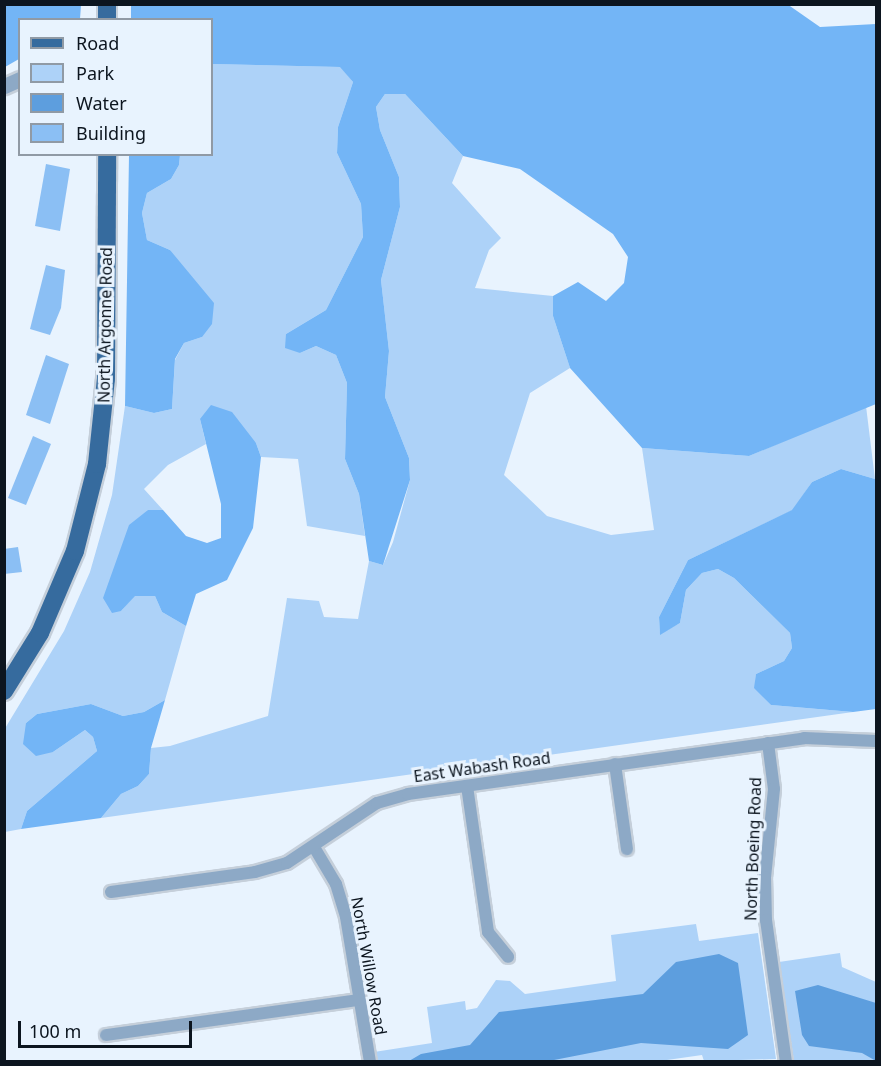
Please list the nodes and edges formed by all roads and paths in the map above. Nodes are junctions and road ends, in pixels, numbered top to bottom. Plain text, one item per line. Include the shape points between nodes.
1 (18, 80) edge
2 (4, 86) edge
3 (107, 156) edge
4 (4, 691) edge
5 (876, 741) edge
6 (768, 743) junction
7 (615, 765) junction
8 (467, 786) junction
9 (314, 847) junction
10 (627, 849) dead end
11 (111, 892) dead end
12 (508, 957) dead end
13 (358, 1000) junction
14 (106, 1035) dead end
15 (370, 1062) edge
16 (786, 1062) edge

1 - 2 street
3 - 4 main road, North Argonne Road via 106,379 97,464 75,551 40,633
5 - 6 street, East Wabash Road via 825,738
6 - 7 street, East Wabash Road
6 - 16 street, North Boeing Road via 774,789 765,878 766,920
7 - 8 street, East Wabash Road
7 - 10 street
8 - 9 street, East Wabash Road via 376,803
8 - 12 street via 488,932
9 - 11 street, East Wabash Road via 287,862 255,872
9 - 13 street, North Willow Road via 336,884 346,917
13 - 14 street
13 - 15 street, North Willow Road

